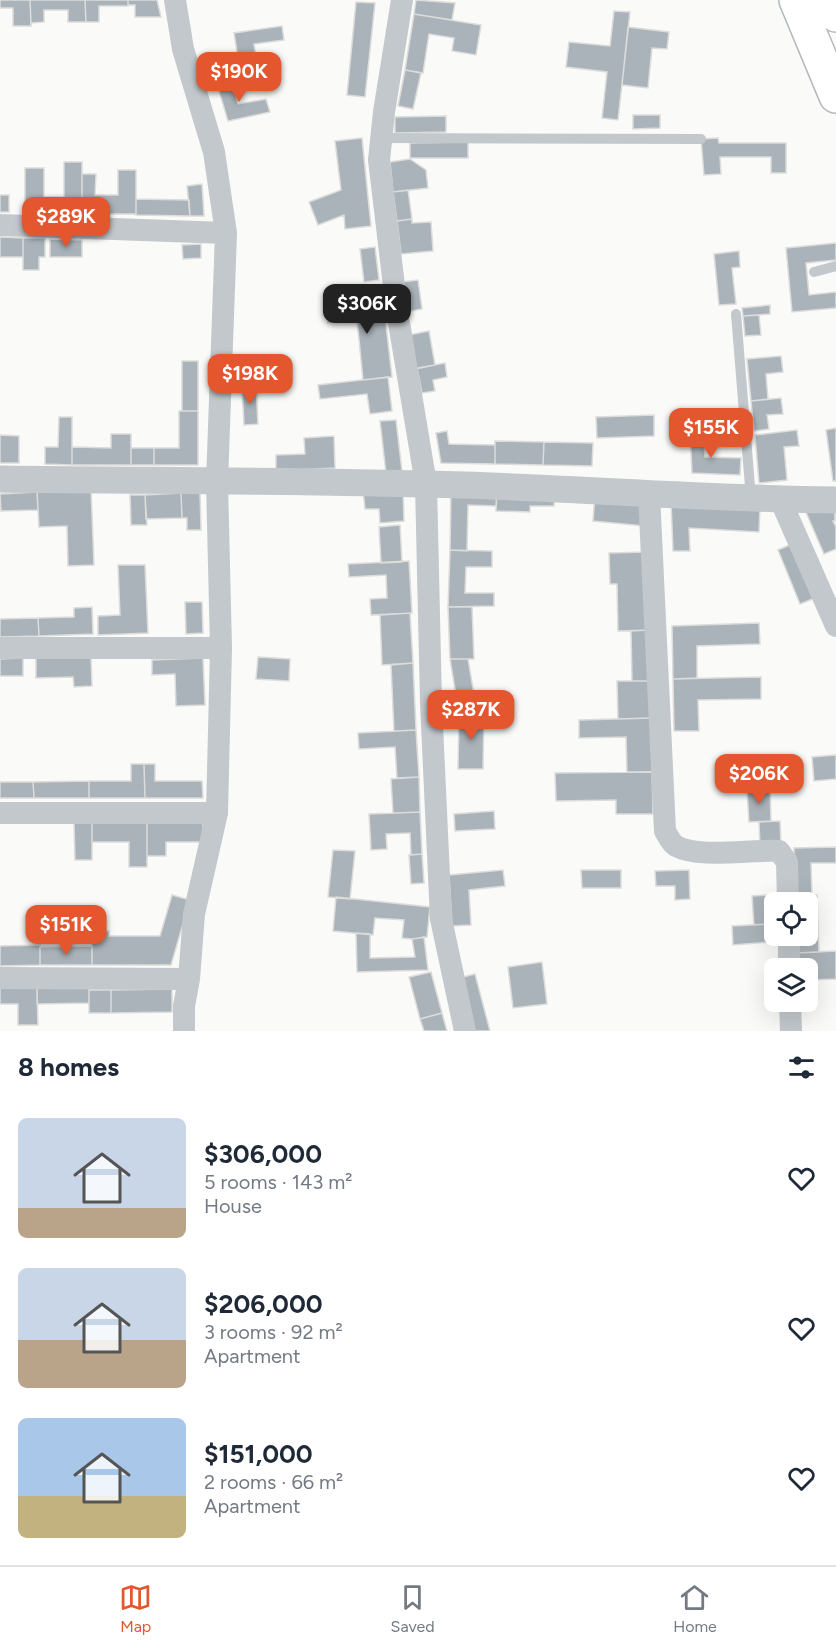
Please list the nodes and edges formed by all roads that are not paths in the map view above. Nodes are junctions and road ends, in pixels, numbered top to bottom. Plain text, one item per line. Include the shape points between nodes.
1 (175, 0) edge
2 (402, 0) edge
3 (796, 0) edge
4 (830, 0) edge
5 (836, 15) edge
6 (836, 96) edge
7 (382, 138) junction
8 (701, 139) dead end
9 (0, 225) edge
10 (226, 233) junction
11 (836, 266) edge
12 (814, 272) dead end
13 (736, 314) dead end
14 (0, 479) edge
15 (217, 482) junction
16 (426, 484) junction
17 (649, 494) junction
18 (751, 499) junction
19 (780, 499) junction
20 (836, 500) edge
21 (836, 626) edge
22 (0, 648) edge
23 (221, 648) junction
24 (0, 813) edge
25 (217, 813) junction
26 (788, 892) edge
27 (0, 978) edge
28 (189, 979) junction
29 (790, 1012) edge
30 (183, 1031) edge
31 (465, 1031) edge
32 (791, 1031) edge

1 - 10 street via 183,49 214,152
2 - 7 street
3 - 6 highway
4 - 5 highway
7 - 8 lane
7 - 16 street via 379,160 397,311
9 - 10 street
10 - 15 street
11 - 12 lane
13 - 18 lane
14 - 15 street
15 - 16 street
15 - 23 street
16 - 17 street
16 - 31 street via 441,919
17 - 18 street
17 - 26 street via 665,831 674,845 696,852 779,851 787,862
18 - 19 street
19 - 20 street
19 - 21 street
22 - 23 street
23 - 25 street
24 - 25 street
25 - 28 street via 194,914
27 - 28 street
28 - 30 street
29 - 32 street

